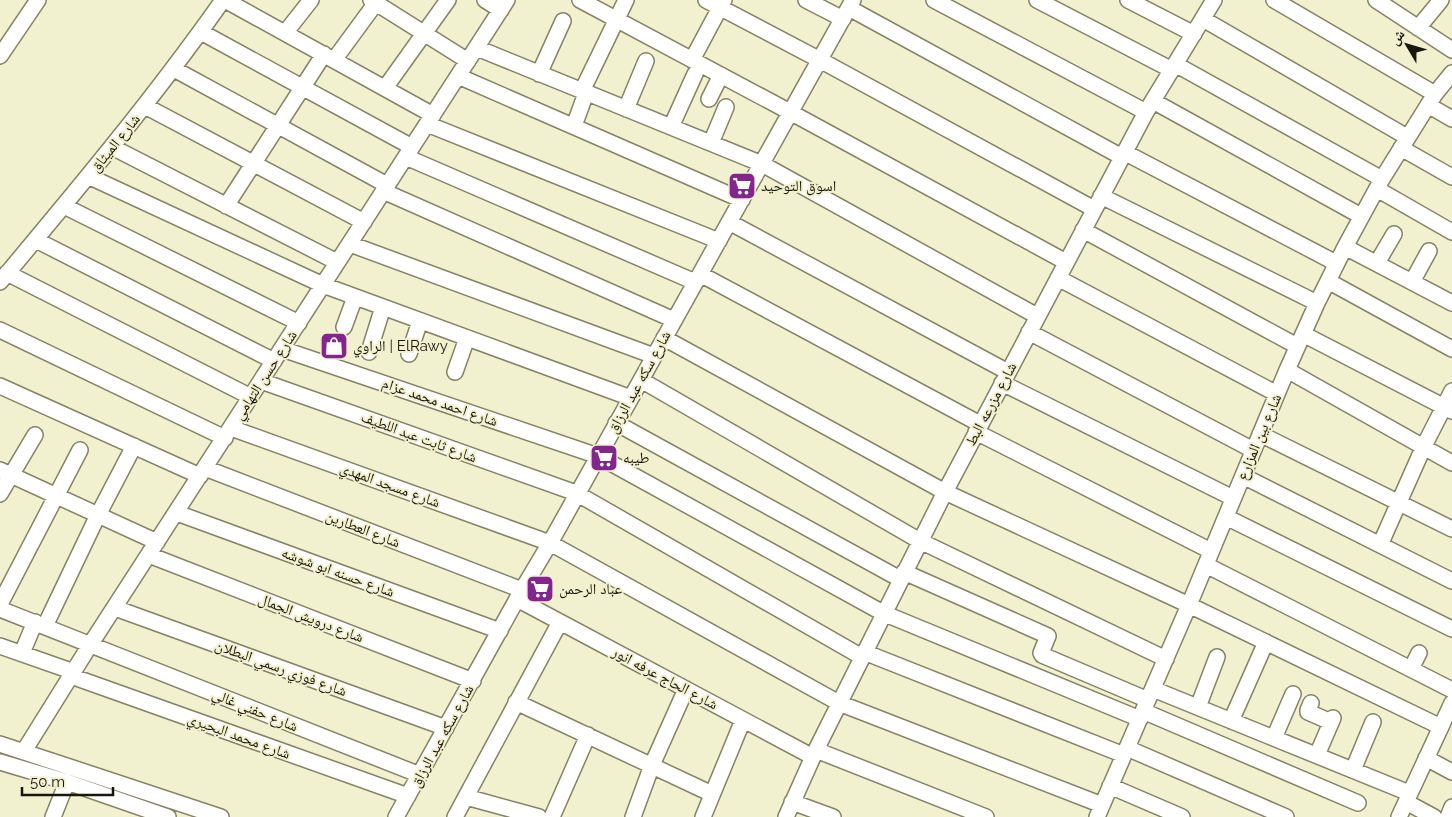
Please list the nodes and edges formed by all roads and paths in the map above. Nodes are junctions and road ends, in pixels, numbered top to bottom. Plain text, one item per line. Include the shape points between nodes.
1 (38, 0) edge
2 (224, 0) edge
3 (311, 0) edge
4 (448, 0) edge
5 (485, 0) edge
6 (580, 0) edge
7 (626, 0) edge
8 (706, 0) edge
9 (806, 0) edge
10 (934, 0) edge
11 (1037, 0) edge
12 (1128, 0) edge
13 (1214, 0) edge
14 (1274, 0) edge
15 (1376, 0) edge
16 (1442, 0) edge
17 (375, 1) edge
18 (722, 4) edge
19 (504, 5) edge
20 (848, 9) edge
21 (616, 19) junction
22 (1203, 19) junction
23 (563, 21) dead end
24 (1418, 28) junction
25 (200, 32) junction
26 (285, 33) junction
27 (424, 33) junction
28 (1194, 34) junction
29 (477, 48) junction
30 (1452, 50) edge
31 (0, 56) edge
32 (329, 57) junction
33 (820, 60) junction
34 (468, 61) junction
35 (646, 61) dead end
36 (694, 67) junction
37 (1173, 67) junction
38 (174, 69) junction
39 (1452, 73) edge
40 (539, 74) junction
41 (721, 75) junction
42 (458, 76) junction
43 (302, 88) junction
44 (385, 88) junction
45 (584, 92) junction
46 (709, 98) dead end
47 (1432, 99) junction
48 (145, 106) junction
49 (1150, 107) junction
50 (726, 108) dead end
51 (626, 109) junction
52 (790, 112) junction
53 (1452, 119) edge
54 (430, 120) junction
55 (277, 125) junction
56 (574, 126) junction
57 (671, 127) junction
58 (1404, 142) junction
59 (711, 143) junction
60 (112, 147) junction
61 (409, 152) junction
62 (1123, 155) junction
63 (253, 163) junction
64 (762, 164) junction
65 (88, 176) junction
66 (1452, 177) edge
67 (1380, 184) junction
68 (385, 188) junction
69 (742, 200) junction
70 (1098, 202) junction
71 (64, 206) junction
72 (226, 206) junction
73 (1362, 216) junction
74 (364, 222) junction
75 (729, 222) junction
76 (1082, 230) junction
77 (1452, 232) edge
78 (1394, 234) dead end
79 (36, 240) junction
80 (719, 241) junction
81 (350, 244) junction
82 (1345, 246) junction
83 (1429, 252) dead end
84 (337, 262) junction
85 (1066, 262) junction
86 (1336, 263) junction
87 (1377, 263) junction
88 (4, 278) edge
89 (698, 278) junction
90 (1058, 278) junction
91 (1328, 281) junction
92 (1412, 282) junction
93 (323, 285) junction
94 (355, 297) junction
95 (1317, 303) junction
96 (1452, 303) edge
97 (383, 307) junction
98 (1037, 316) junction
99 (420, 320) junction
100 (674, 320) junction
101 (299, 323) junction
102 (344, 327) dead end
103 (0, 330) edge
104 (1029, 332) junction
105 (466, 338) junction
106 (664, 338) junction
107 (1300, 340) junction
108 (1452, 349) edge
109 (369, 352) dead end
110 (409, 354) dead end
111 (278, 355) junction
112 (654, 356) junction
113 (1287, 370) junction
114 (455, 372) dead end
115 (1005, 377) junction
116 (641, 380) junction
117 (261, 381) junction
118 (1, 389) edge
119 (1452, 391) edge
120 (1277, 394) junction
121 (251, 397) junction
122 (631, 398) junction
123 (1448, 409) edge
124 (616, 423) junction
125 (978, 428) junction
126 (228, 433) junction
127 (35, 434) dead end
128 (1260, 434) junction
129 (134, 446) junction
130 (1424, 446) junction
131 (80, 450) dead end
132 (1254, 450) junction
133 (598, 456) junction
134 (1452, 463) edge
135 (6, 472) edge
136 (202, 472) junction
137 (1243, 476) junction
138 (945, 492) junction
139 (0, 494) edge
140 (576, 494) junction
141 (56, 496) junction
142 (1233, 498) junction
143 (1399, 503) junction
144 (177, 513) junction
145 (98, 515) junction
146 (1226, 517) junction
147 (1452, 529) edge
148 (920, 541) junction
149 (550, 543) junction
150 (1380, 545) junction
151 (153, 549) junction
152 (1208, 558) junction
153 (902, 575) junction
154 (1452, 581) edge
155 (520, 595) junction
156 (0, 604) edge
157 (1189, 605) junction
158 (115, 608) junction
159 (0, 609) edge
160 (883, 613) junction
161 (560, 622) junction
162 (40, 624) junction
163 (1452, 629) edge
164 (500, 631) junction
165 (1266, 642) junction
166 (90, 645) junction
167 (0, 646) edge
168 (22, 653) junction
169 (1419, 653) dead end
170 (863, 654) junction
171 (1217, 657) dead end
172 (1166, 659) junction
173 (1411, 669) junction
174 (72, 674) junction
175 (473, 680) junction
176 (686, 689) junction
177 (1452, 690) edge
178 (1293, 694) dead end
179 (516, 702) junction
180 (1311, 703) dead end
181 (839, 704) junction
182 (1146, 705) junction
183 (1198, 707) junction
184 (1448, 715) edge
185 (743, 720) junction
186 (1231, 721) junction
187 (1373, 722) dead end
188 (446, 728) junction
189 (588, 735) junction
190 (1274, 738) junction
191 (0, 744) edge
192 (24, 751) junction
193 (1126, 751) junction
194 (814, 754) junction
195 (1316, 755) junction
196 (1426, 758) junction
197 (0, 762) edge
198 (652, 765) junction
199 (1353, 770) junction
200 (1452, 772) edge
201 (420, 775) junction
202 (67, 782) junction
203 (1110, 786) junction
204 (712, 794) junction
205 (156, 795) junction
206 (408, 796) junction
207 (466, 796) junction
208 (1408, 798) junction
209 (792, 802) junction
210 (1358, 803) dead end
211 (1452, 807) edge
212 (1100, 811) edge
213 (148, 814) edge
214 (54, 817) edge
215 (168, 817) edge
216 (221, 817) edge
217 (396, 817) edge
218 (455, 817) edge
219 (539, 817) edge
220 (552, 817) edge
221 (633, 817) edge
222 (703, 817) edge
223 (786, 817) edge
224 (833, 817) edge
225 (986, 817) edge
226 (1182, 817) edge
227 (1286, 817) edge
228 (1399, 817) edge
229 (1434, 817) edge
230 (1448, 817) edge

1 - 31 street
2 - 25 street, شارع الميثاق
2 - 26 street
3 - 26 street
4 - 27 street
5 - 19 street
6 - 21 street
7 - 21 street
8 - 18 street
9 - 20 street
10 - 49 street
11 - 37 street
12 - 28 street
13 - 22 street, شارع مزرعه البط
14 - 47 street
15 - 24 street
16 - 24 street
17 - 27 street
17 - 32 street
18 - 33 street
18 - 36 street
19 - 29 street, شارع حسن التهامي
20 - 33 street, شارع سكه عبد الرزاق
20 - 62 street
21 - 36 street
21 - 45 street
22 - 28 street, شارع مزرعه البط
22 - 58 street
23 - 40 street
24 - 30 street
25 - 38 street, شارع الميثاق
25 - 43 street
26 - 32 street
27 - 34 street
27 - 44 street
28 - 37 street, شارع مزرعه البط
29 - 34 street, شارع حسن التهامي
29 - 40 street
32 - 43 street
32 - 44 street
33 - 52 street, شارع سكه عبد الرزاق
33 - 70 street
34 - 42 street, شارع حسن التهامي
35 - 51 street
36 - 41 street
36 - 57 street
37 - 49 street, شارع مزرعه البط
37 - 67 street
38 - 48 street, شارع الميثاق
38 - 55 street
39 - 47 street, شارع بين المزارع
40 - 45 street
41 - 46 street
41 - 52 street
42 - 54 street, شارع حسن التهامي
42 - 56 street
43 - 55 street
43 - 61 street
44 - 54 street
45 - 51 street
45 - 56 street
47 - 53 street
47 - 58 street, شارع بين المزارع
48 - 60 street, شارع الميثاق
48 - 63 street
49 - 62 street, شارع مزرعه البط
49 - 73 street
50 - 59 street
51 - 57 street
52 - 64 street, شارع سكه عبد الرزاق
52 - 85 street
54 - 61 street, شارع حسن التهامي
54 - 80 street
55 - 63 street
55 - 68 street
56 - 69 street
57 - 59 street
58 - 66 street
58 - 67 street, شارع بين المزارع
59 - 64 street
60 - 65 street, شارع الميثاق
60 - 72 street
61 - 68 street, شارع حسن التهامي
61 - 89 street
62 - 70 street, شارع مزرعه البط
62 - 86 street
63 - 72 street
63 - 74 street
64 - 69 street, شارع سكه عبد الرزاق
64 - 98 street
65 - 71 street, شارع الميثاق
65 - 93 street
67 - 73 street, شارع بين المزارع
67 - 77 street
68 - 74 street, شارع حسن التهامي
68 - 100 street
69 - 75 street, شارع سكه عبد الرزاق
70 - 76 street, شارع مزرعه البط
70 - 95 street
71 - 79 street, شارع الميثاق
71 - 101 street
72 - 84 street
73 - 82 street, شارع بين المزارع
74 - 81 street, شارع حسن التهامي
75 - 80 street, شارع سكه عبد الرزاق
75 - 115 street
76 - 85 street, شارع مزرعه البط
76 - 107 street
78 - 87 street
79 - 88 street, شارع الميثاق
79 - 111 street, شارع احمد محمد عزام
80 - 89 street, شارع سكه عبد الرزاق
81 - 84 street, شارع حسن التهامي
81 - 112 street
82 - 86 street, شارع بين المزارع
82 - 87 street
83 - 92 street
84 - 93 street, شارع حسن التهامي
85 - 90 street, شارع مزرعه البط
86 - 91 street, شارع بين المزارع
87 - 92 street
88 - 121 street
89 - 100 street, شارع سكه عبد الرزاق
89 - 125 street
90 - 98 street, شارع مزرعه البط
90 - 120 street
91 - 95 street, شارع بين المزارع
91 - 108 street
92 - 96 street
93 - 94 street
93 - 101 street, شارع حسن التهامي
94 - 97 street
94 - 102 street
95 - 107 street, شارع بين المزارع
97 - 99 street
97 - 109 street
98 - 104 street, شارع مزرعه البط
99 - 105 street
99 - 110 street
100 - 106 street, شارع سكه عبد الرزاق
101 - 111 street, شارع حسن التهامي
103 - 126 street, شارع مسجد المهدي
104 - 115 street, شارع مزرعه البط
104 - 132 street
105 - 114 street
105 - 122 street
106 - 112 street, شارع سكه عبد الرزاق
106 - 138 street
107 - 113 street, شارع بين المزارع
107 - 123 street
111 - 117 street, شارع حسن التهامي
111 - 133 street, شارع احمد محمد عزام
112 - 116 street, شارع سكه عبد الرزاق
113 - 120 street, شارع بين المزارع
113 - 130 street
115 - 125 street, شارع مزرعه البط
115 - 142 street
116 - 122 street, شارع سكه عبد الرزاق
116 - 148 street
117 - 121 street, شارع حسن التهامي
117 - 140 street, شارع ثابت عبد اللطيف
118 - 129 street, شارع العطارين
119 - 123 street
120 - 128 street, شارع بين المزارع
121 - 126 street, شارع حسن التهامي
122 - 124 street, شارع سكه عبد الرزاق
123 - 130 street
124 - 133 street, شارع سكه عبد الرزاق
124 - 153 street
125 - 138 street, شارع مزرعه البط
125 - 152 street
126 - 136 street, شارع حسن التهامي
126 - 149 street, شارع مسجد المهدي
127 - 135 street
128 - 132 street, شارع بين المزارع
128 - 143 street
129 - 136 street, شارع العطارين
129 - 145 street
130 - 134 street
130 - 143 street
131 - 141 street
132 - 137 street, شارع بين المزارع
133 - 140 street, شارع سكه عبد الرزاق
133 - 160 street, شارع احمد محمد عزام
135 - 139 street
135 - 141 street, شارع درويش الجمال
136 - 144 street, شارع حسن التهامي
136 - 155 street, شارع العطارين
137 - 142 street, شارع بين المزارع
137 - 150 street
138 - 148 street, شارع مزرعه البط
138 - 157 street
140 - 149 street, شارع سكه عبد الرزاق
140 - 170 street, شارع ثابت عبد اللطيف
141 - 145 street, شارع درويش الجمال
141 - 156 street
142 - 146 street, شارع بين المزارع
143 - 147 street
143 - 150 street
144 - 151 street, شارع حسن التهامي
144 - 164 street, شارع حسنه ابو شوشه
145 - 151 street, شارع درويش الجمال
145 - 162 street
146 - 152 street, شارع بين المزارع
146 - 163 street
148 - 153 street, شارع مزرعه البط
148 - 172 street
149 - 155 street, شارع سكه عبد الرزاق
149 - 181 street, شارع مسجد المهدي
150 - 154 street
151 - 158 street, شارع حسن التهامي
151 - 175 street, شارع درويش الجمال
152 - 157 street, شارع بين المزارع
152 - 173 street
153 - 160 street, شارع مزرعه البط
153 - 182 street via 1048,636 1042,655
155 - 161 street, شارع الحاج عرفه انور
155 - 164 street, شارع سكه عبد الرزاق
157 - 165 street
157 - 172 street, شارع بين المزارع
158 - 166 street, شارع حسن التهامي
158 - 188 street, شارع فوزي رسمي البطلان
159 - 162 street, شارع حفني غالي
160 - 170 street, شارع مزرعه البط
160 - 182 street, شارع احمد محمد عزام
161 - 176 street, شارع الحاج عرفه انور
161 - 179 street
162 - 166 street, شارع حفني غالي
162 - 168 street
164 - 175 street, شارع سكه عبد الرزاق
165 - 184 street
165 - 186 street
166 - 174 street, شارع حسن التهامي
166 - 201 street, شارع حفني غالي
167 - 168 street, شارع محمد البحيري
168 - 174 street, شارع محمد البحيري
169 - 173 street
170 - 181 street, شارع مزرعه البط
170 - 193 street, شارع ثابت عبد اللطيف
171 - 183 street
172 - 182 street, شارع بين المزارع
173 - 177 street
174 - 192 street, شارع حسن التهامي
174 - 206 street, شارع محمد البحيري
175 - 188 street, شارع سكه عبد الرزاق
176 - 185 street, شارع الحاج عرفه انور
176 - 198 street
178 - 190 street
179 - 189 street
179 - 207 street
180 - 195 street via 1308,712 1332,720
181 - 194 street, شارع مزرعه البط
181 - 212 street, شارع مسجد المهدي
182 - 183 street
182 - 193 street, شارع بين المزارع
182 - 210 street
183 - 186 street
184 - 196 street
185 - 194 street, شارع الحاج عرفه انور
185 - 204 street
186 - 190 street
187 - 199 street
188 - 201 street, شارع سكه عبد الرزاق
189 - 198 street
189 - 220 street
190 - 195 street
191 - 192 street
192 - 205 street
193 - 203 street, شارع بين المزارع
193 - 227 street, شارع ثابت عبد اللطيف
194 - 209 street, شارع مزرعه البط
194 - 225 street, شارع الحاج عرفه انور
195 - 199 street
196 - 200 street
196 - 208 street
197 - 202 street
198 - 204 street
198 - 221 street
199 - 208 street
201 - 206 street, شارع سكه عبد الرزاق
202 - 213 street
202 - 214 street
203 - 212 street, شارع بين المزارع
203 - 226 street
204 - 222 street
205 - 213 street
205 - 216 street
206 - 217 street, شارع سكه عبد الرزاق
207 - 218 street
207 - 219 street
208 - 228 street
208 - 229 street
209 - 223 street, شارع مزرعه البط
209 - 224 street
211 - 230 street
213 - 215 street

